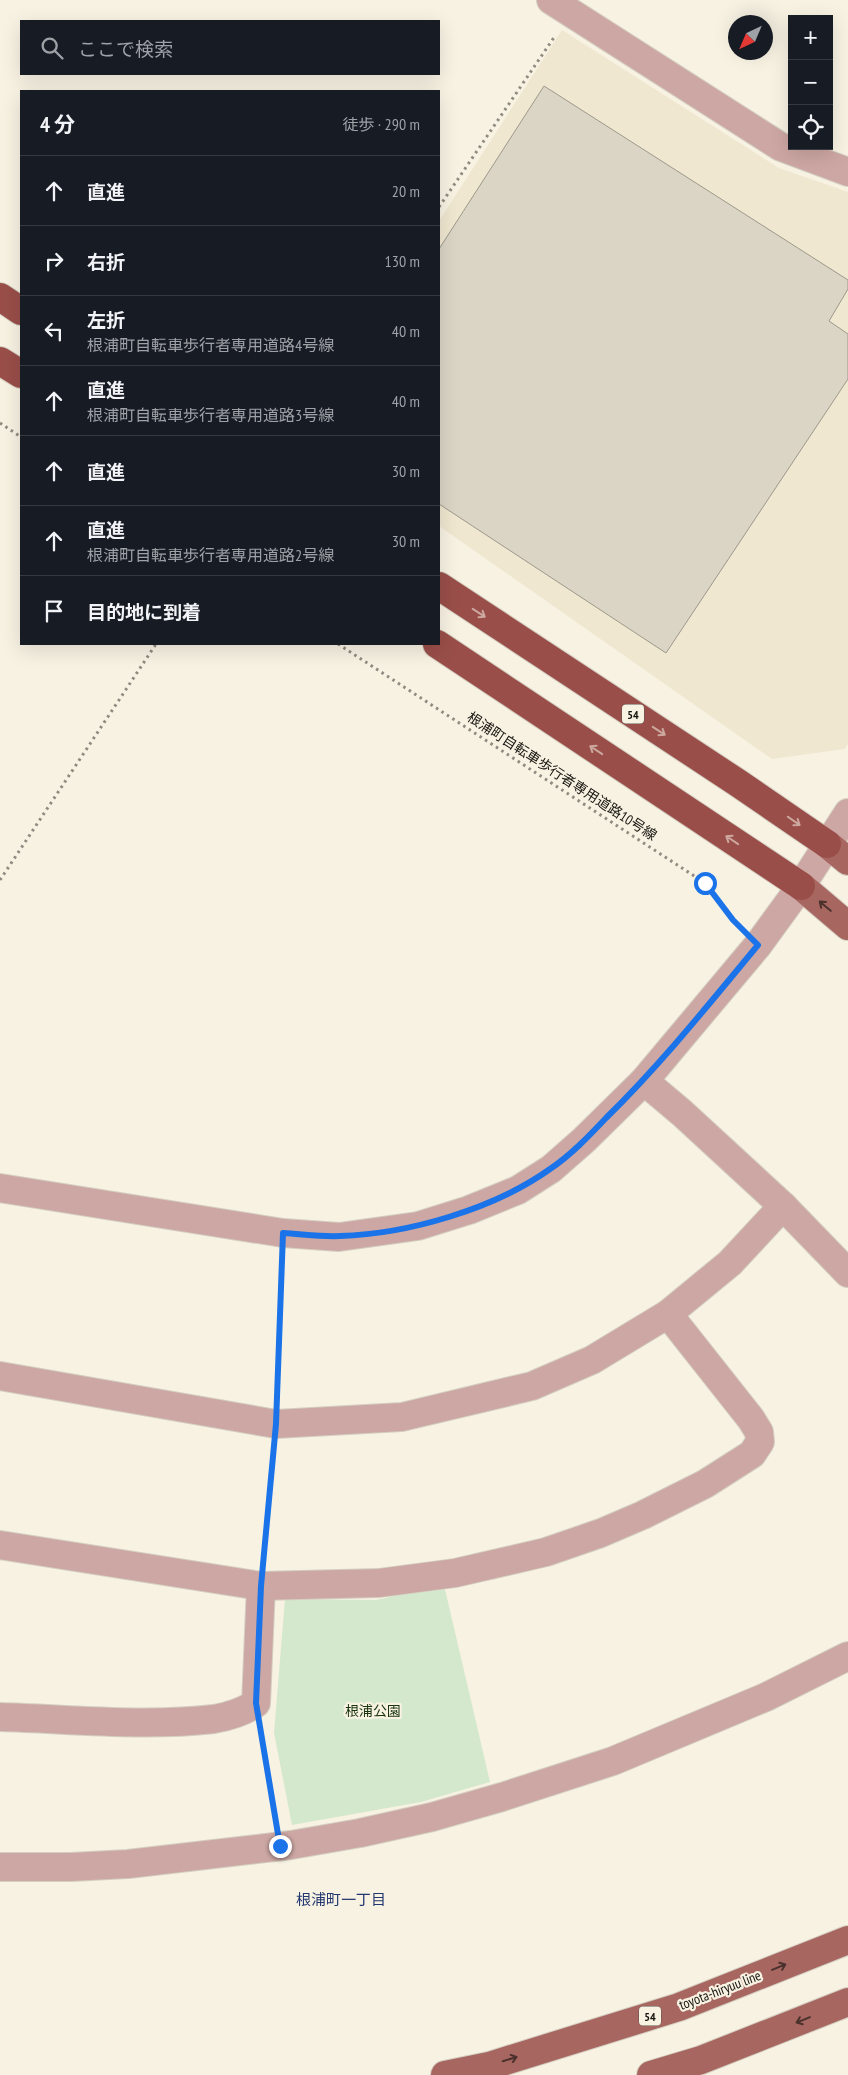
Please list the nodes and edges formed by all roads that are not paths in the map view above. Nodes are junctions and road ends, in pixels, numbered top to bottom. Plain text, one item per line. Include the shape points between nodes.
1 (560, 6) edge
2 (848, 172) edge
3 (0, 297) edge
4 (20, 310) edge
5 (0, 361) edge
6 (20, 373) edge
7 (440, 587) edge
8 (439, 645) edge
9 (848, 813) edge
10 (827, 844) junction
11 (848, 861) edge
12 (801, 886) junction
13 (848, 926) edge
14 (644, 1081) junction
15 (0, 1188) edge
16 (783, 1206) junction
17 (848, 1273) edge
18 (668, 1314) junction
19 (0, 1376) edge
20 (0, 1545) edge
21 (261, 1586) junction
22 (848, 1656) edge
23 (0, 1717) edge
24 (0, 1867) edge
25 (848, 1940) edge
26 (848, 2002) edge
27 (445, 2075) edge
28 (651, 2075) edge

1 - 2 street via 781,147
3 - 4 highway
5 - 6 highway
7 -> 10 highway, 54
12 -> 8 highway
9 - 10 street
10 - 11 main road, 54
10 - 12 street
13 -> 12 main road
12 - 14 street via 758,945
14 - 15 street via 551,1169 518,1190 418,1226 339,1236 283,1233
14 - 16 street
16 - 17 street
16 - 18 street via 730,1264
18 - 19 street via 592,1360 532,1386 402,1418 276,1424
18 - 21 street via 759,1432 760,1442 752,1454 705,1484 644,1515 546,1552 501,1564 415,1579 339,1585
20 - 21 street
21 - 23 street via 256,1703 250,1708 215,1719 146,1722
22 - 24 street via 766,1697 613,1761 432,1818 280,1846 128,1864
27 -> 25 main road, toyota-hiryuu line / 54 via 489,2066 679,2007
26 -> 28 main road via 701,2060

